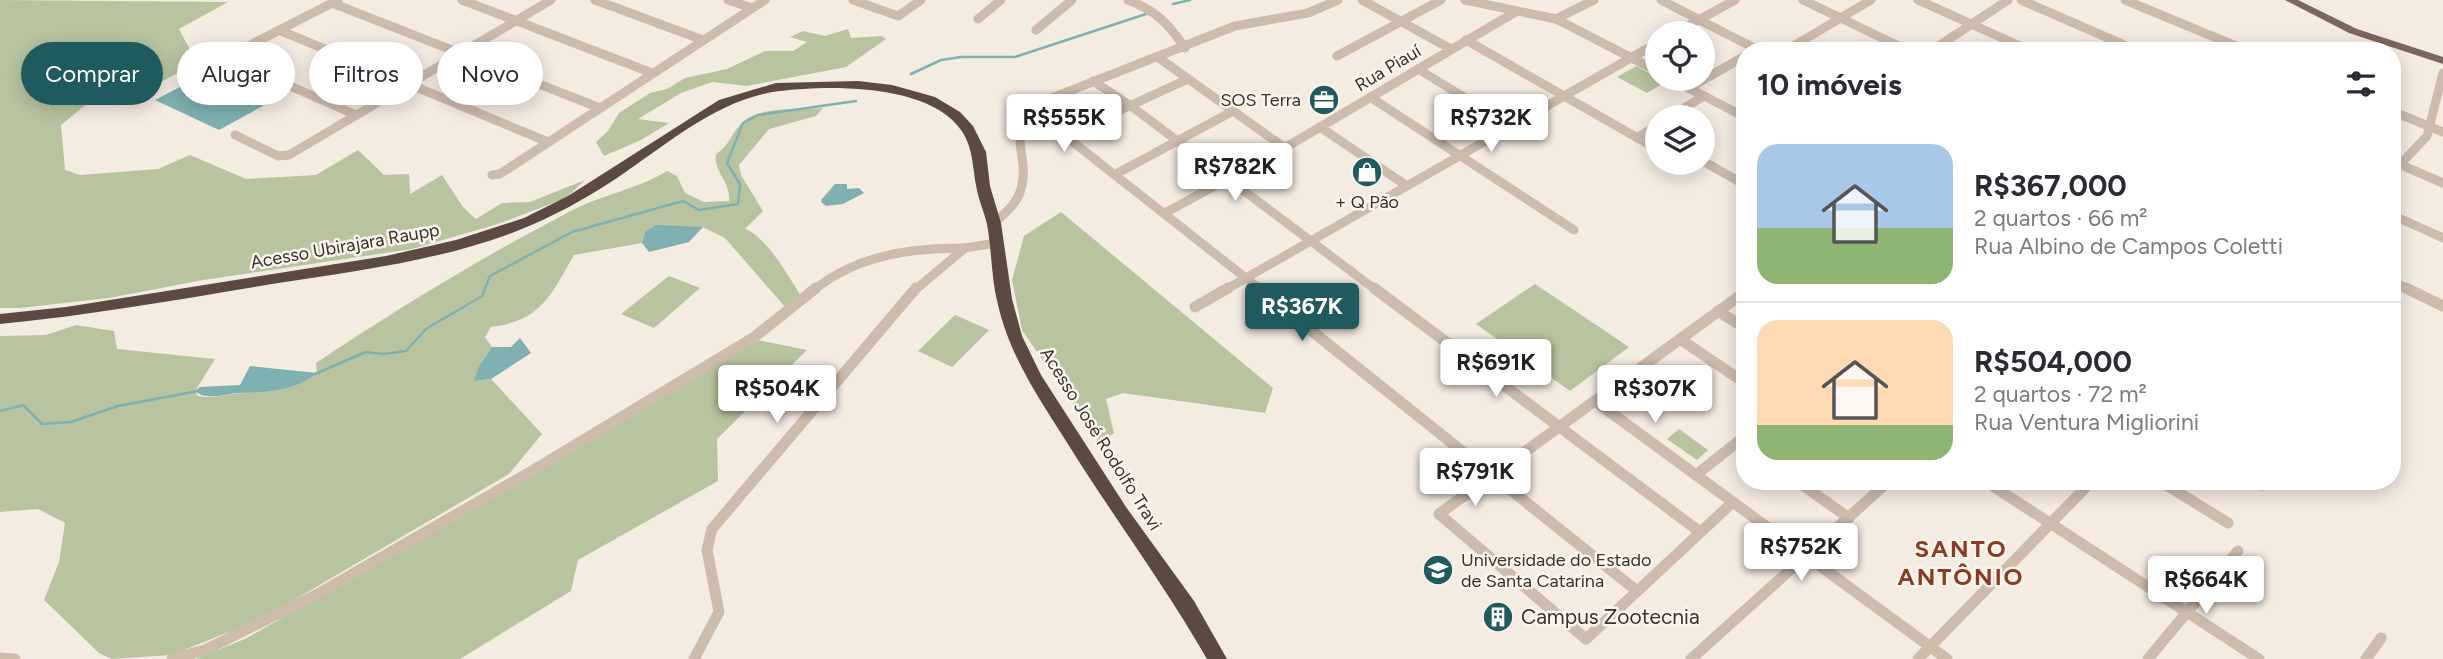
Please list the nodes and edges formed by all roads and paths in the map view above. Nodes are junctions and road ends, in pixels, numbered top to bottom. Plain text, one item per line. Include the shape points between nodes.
1 (462, 0) edge
2 (551, 0) edge
3 (595, 0) edge
4 (728, 0) edge
5 (765, 0) edge
6 (853, 0) edge
7 (921, 0) edge
8 (1001, 0) edge
9 (1072, 0) edge
10 (1128, 0) edge
11 (1338, 0) edge
12 (1362, 0) edge
13 (1441, 0) edge
14 (1465, 0) edge
15 (1594, 0) edge
16 (1661, 0) edge
17 (1735, 0) edge
18 (1803, 0) edge
19 (1871, 0) edge
20 (1918, 0) edge
21 (2008, 0) edge
22 (2021, 0) edge
23 (2125, 0) edge
24 (2290, 0) edge
25 (2299, 0) edge
26 (335, 1) edge
27 (752, 8) junction
28 (1517, 11) junction
29 (1840, 18) junction
30 (978, 19) dead end
31 (1556, 19) junction
32 (1699, 20) junction
33 (516, 21) junction
34 (1401, 22) junction
35 (1971, 24) junction
36 (279, 30) junction
37 (1036, 30) dead end
38 (704, 40) junction
39 (1466, 40) junction
40 (309, 42) edge
41 (481, 42) edge
42 (1742, 42) edge
43 (1800, 42) edge
44 (1890, 42) edge
45 (1944, 42) edge
46 (2011, 42) edge
47 (2117, 42) edge
48 (2226, 42) edge
49 (2386, 42) edge
50 (2394, 42) edge
51 (437, 43) edge
52 (2401, 45) edge
53 (2401, 46) edge
54 (1185, 48) junction
55 (1451, 49) junction
56 (1645, 49) edge
57 (1337, 55) dead end
58 (1630, 57) junction
59 (1159, 58) junction
60 (2443, 59) edge
61 (1736, 61) edge
62 (1645, 65) edge
63 (1418, 69) junction
64 (652, 73) junction
65 (1715, 73) edge
66 (2443, 74) edge
67 (1188, 79) junction
68 (1093, 81) junction
69 (543, 85) edge
70 (2441, 88) edge
71 (423, 89) edge
72 (1695, 91) edge
73 (1563, 95) junction
74 (1704, 96) junction
75 (1370, 97) junction
76 (373, 105) edge
77 (1689, 105) edge
78 (1131, 106) junction
79 (600, 108) junction
80 (1031, 109) junction
81 (1233, 111) junction
82 (1736, 112) edge
83 (356, 115) junction
84 (2401, 115) edge
85 (1511, 125) junction
86 (2429, 126) junction
87 (1320, 127) junction
88 (2443, 132) edge
89 (1645, 133) edge
90 (234, 135) dead end
91 (1064, 136) junction
92 (1637, 138) junction
93 (1177, 141) junction
94 (548, 142) junction
95 (1645, 142) edge
96 (1284, 148) junction
97 (1458, 155) junction
98 (2401, 158) edge
99 (2401, 165) edge
100 (1715, 168) edge
101 (1116, 174) junction
102 (492, 175) dead end
103 (1228, 179) junction
104 (1736, 180) edge
105 (2443, 183) edge
106 (1407, 186) junction
107 (1165, 213) junction
108 (2401, 219) edge
109 (994, 223) junction
110 (1574, 230) dead end
111 (2443, 238) edge
112 (1311, 241) junction
113 (996, 243) junction
114 (965, 248) junction
115 (1246, 278) junction
116 (2401, 285) edge
117 (1736, 298) edge
118 (2442, 303) edge
119 (1195, 307) dead end
120 (1718, 311) junction
121 (0, 319) edge
122 (1736, 322) edge
123 (1680, 339) junction
124 (1736, 377) edge
125 (1595, 401) junction
126 (1559, 427) junction
127 (1736, 446) edge
128 (1492, 475) junction
129 (1696, 475) junction
130 (1810, 490) edge
131 (1879, 490) edge
132 (1999, 490) edge
133 (2083, 490) edge
134 (2175, 490) edge
135 (1733, 502) junction
136 (1849, 517) junction
137 (2228, 523) dead end
138 (2050, 524) junction
139 (1700, 532) junction
140 (2238, 551) dead end
141 (1806, 556) junction
142 (1637, 591) junction
143 (2187, 612) junction
144 (2381, 638) dead end
145 (1930, 646) junction
146 (0, 658) edge
147 (15, 659) edge
148 (172, 659) edge
149 (694, 659) edge
150 (1217, 659) edge
151 (1691, 659) edge
152 (1918, 659) edge
153 (1947, 659) edge
154 (2148, 659) edge
155 (2259, 659) edge
156 (2366, 659) edge

1 - 33 street
2 - 33 street
3 - 38 street
4 - 27 street
5 - 27 street
6 - 7 street via 898,16
8 - 30 street
9 - 37 street
10 - 54 street via 1165,17
11 - 54 street via 1314,11 1235,26
12 - 34 street
13 - 34 street
14 - 28 street
15 - 31 street
16 - 32 street
17 - 32 street
18 - 29 street
19 - 29 street
20 - 35 street
21 - 35 street
22 - 47 street
23 - 48 street
24 - 49 main road via 2353,32
25 - 50 main road
26 - 36 street
26 - 51 street
27 - 38 street
28 - 31 street
28 - 39 street, Rua Piauí
29 - 43 street
29 - 44 street
31 - 58 street
32 - 42 street
33 - 41 street
33 - 64 street
34 - 55 street
34 - 57 street
35 - 45 street
35 - 46 street
36 - 40 street
36 - 83 street via 230,55 232,62
38 - 64 street
39 - 55 street, Rua Piauí
39 - 73 street
52 - 60 main road
53 - 60 main road
54 - 59 street
55 - 63 street, Rua Piauí
56 - 58 street
58 - 62 street
58 - 73 street
59 - 67 street
59 - 68 street
61 - 65 street
63 - 75 street, Rua Piauí
63 - 85 street
64 - 79 street
66 - 70 street
67 - 78 street
67 - 81 street
68 - 78 street
68 - 80 street
69 - 79 street
70 - 86 street
71 - 94 street
72 - 74 street
73 - 85 street
73 - 92 street
74 - 77 street
74 - 82 street
75 - 87 street, Rua Piauí
75 - 97 street
76 - 83 street
78 - 91 street
78 - 93 street
79 - 94 street
80 - 91 street
80 - 109 street via 1019,126 1023,188 1008,212
81 - 93 street
81 - 96 street
83 - 90 street via 289,155 278,156
84 - 86 street
85 - 97 street
86 - 88 street
86 - 98 street via 2427,135
87 - 96 street, Rua Piauí
87 - 106 street
89 - 92 street
91 - 101 street
92 - 95 street
93 - 101 street
93 - 103 street
94 - 102 street
96 - 103 street, Rua Piauí
97 - 106 street
97 - 110 street
99 - 105 street
100 - 104 street
101 - 107 street
103 - 107 street, Rua Piauí
103 - 112 street
106 - 112 street
107 - 115 street
108 - 111 street
109 - 113 highway, Acesso José Rodolfo Travi
109 - 121 highway, Acesso Ubirajara Raupp via 975,139 955,116 930,100 892,89 787,86 750,94 707,112 572,200 538,217 430,253
112 - 115 street
112 - 126 street
113 - 114 street
113 - 150 highway, Acesso José Rodolfo Travi via 1014,337 1034,377
114 - 148 street via 924,248 860,261 827,279 753,338 532,471 316,594 205,650
114 - 149 street via 900,304 712,529 707,550 719,612
115 - 119 street
115 - 128 street
116 - 118 street
117 - 120 street
120 - 122 street
120 - 123 street
123 - 124 street
123 - 125 street
125 - 126 street
125 - 129 street
126 - 128 street
126 - 139 street
127 - 129 street
128 - 142 street
128 - 142 street via 1439,514 1586,639
129 - 135 street
130 - 136 street
131 - 136 street
132 - 138 street
133 - 138 street
134 - 137 street
135 - 139 street
135 - 141 street
136 - 141 street
138 - 143 street
138 - 145 street
139 - 142 street
140 - 143 street
141 - 145 street
141 - 151 street
143 - 154 street
143 - 155 street
144 - 156 street
145 - 152 street
145 - 153 street
146 - 147 street

